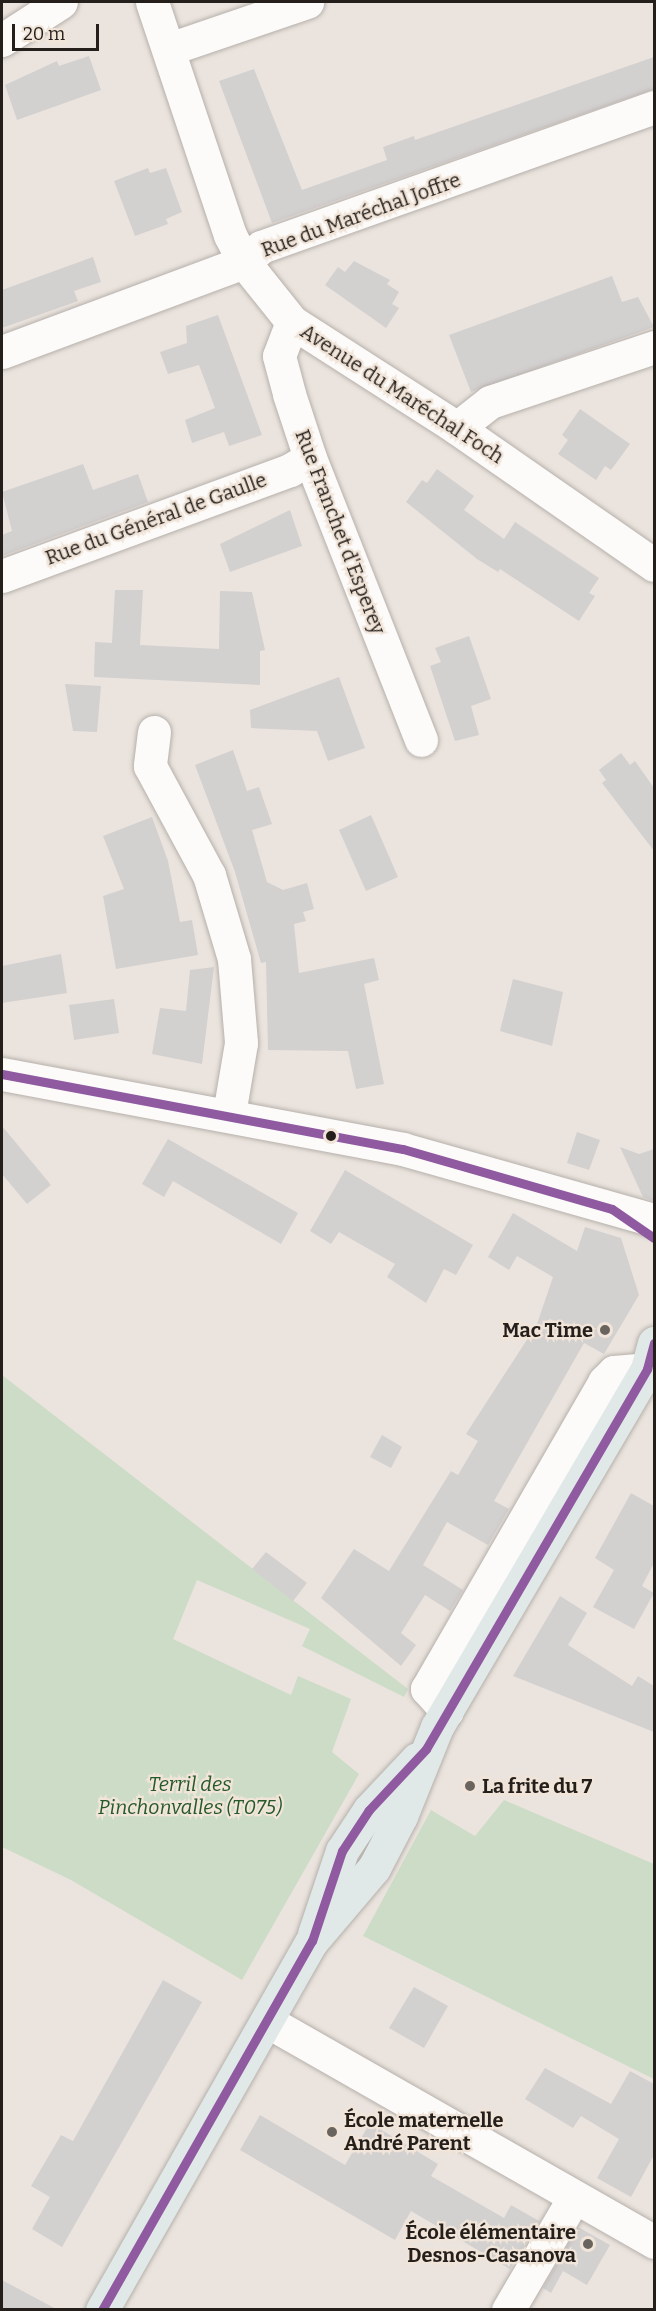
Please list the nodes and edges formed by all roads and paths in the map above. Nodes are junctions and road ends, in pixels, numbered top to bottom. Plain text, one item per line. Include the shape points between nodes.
1 (61, 2) edge
2 (152, 2) edge
3 (307, 2) edge
4 (2, 40) edge
5 (169, 50) junction
6 (654, 107) edge
7 (244, 262) junction
8 (292, 322) junction
9 (654, 347) edge
10 (2, 352) edge
11 (457, 428) junction
12 (310, 458) junction
13 (654, 565) edge
14 (2, 576) edge
15 (154, 732) dead end
16 (421, 740) dead end
17 (2, 1074) edge
18 (230, 1113) junction
19 (640, 1217) edge
20 (654, 1238) edge
21 (652, 1358) edge
22 (267, 2021) junction
23 (573, 2199) junction
24 (654, 2241) edge
25 (102, 2310) edge
26 (508, 2310) edge

1 - 4 street
2 - 5 street, Avenue du Maréchal Foch
3 - 5 street
5 - 7 street, Avenue du Maréchal Foch via 230,235
6 - 7 street, Rue du Maréchal Joffre via 261,247
7 - 8 street, Avenue du Maréchal Foch
7 - 10 street, Rue du Maréchal Joffre
8 - 11 street, Avenue du Maréchal Foch
8 - 12 street, Rue Franchet d'Esperey via 279,356
9 - 11 street via 490,402
11 - 13 street, Avenue du Maréchal Foch
12 - 14 street, Rue du Général de Gaulle via 290,470
12 - 16 street, Rue Franchet d'Esperey
15 - 18 street via 150,766 209,875 234,960 242,1043
17 - 18 street
18 - 19 street via 403,1149 548,1187
19 - 20 street
21 - 22 main road via 426,1749 369,1810 342,1851 312,1941
22 - 23 street
22 - 25 main road
23 - 24 street
23 - 26 street

